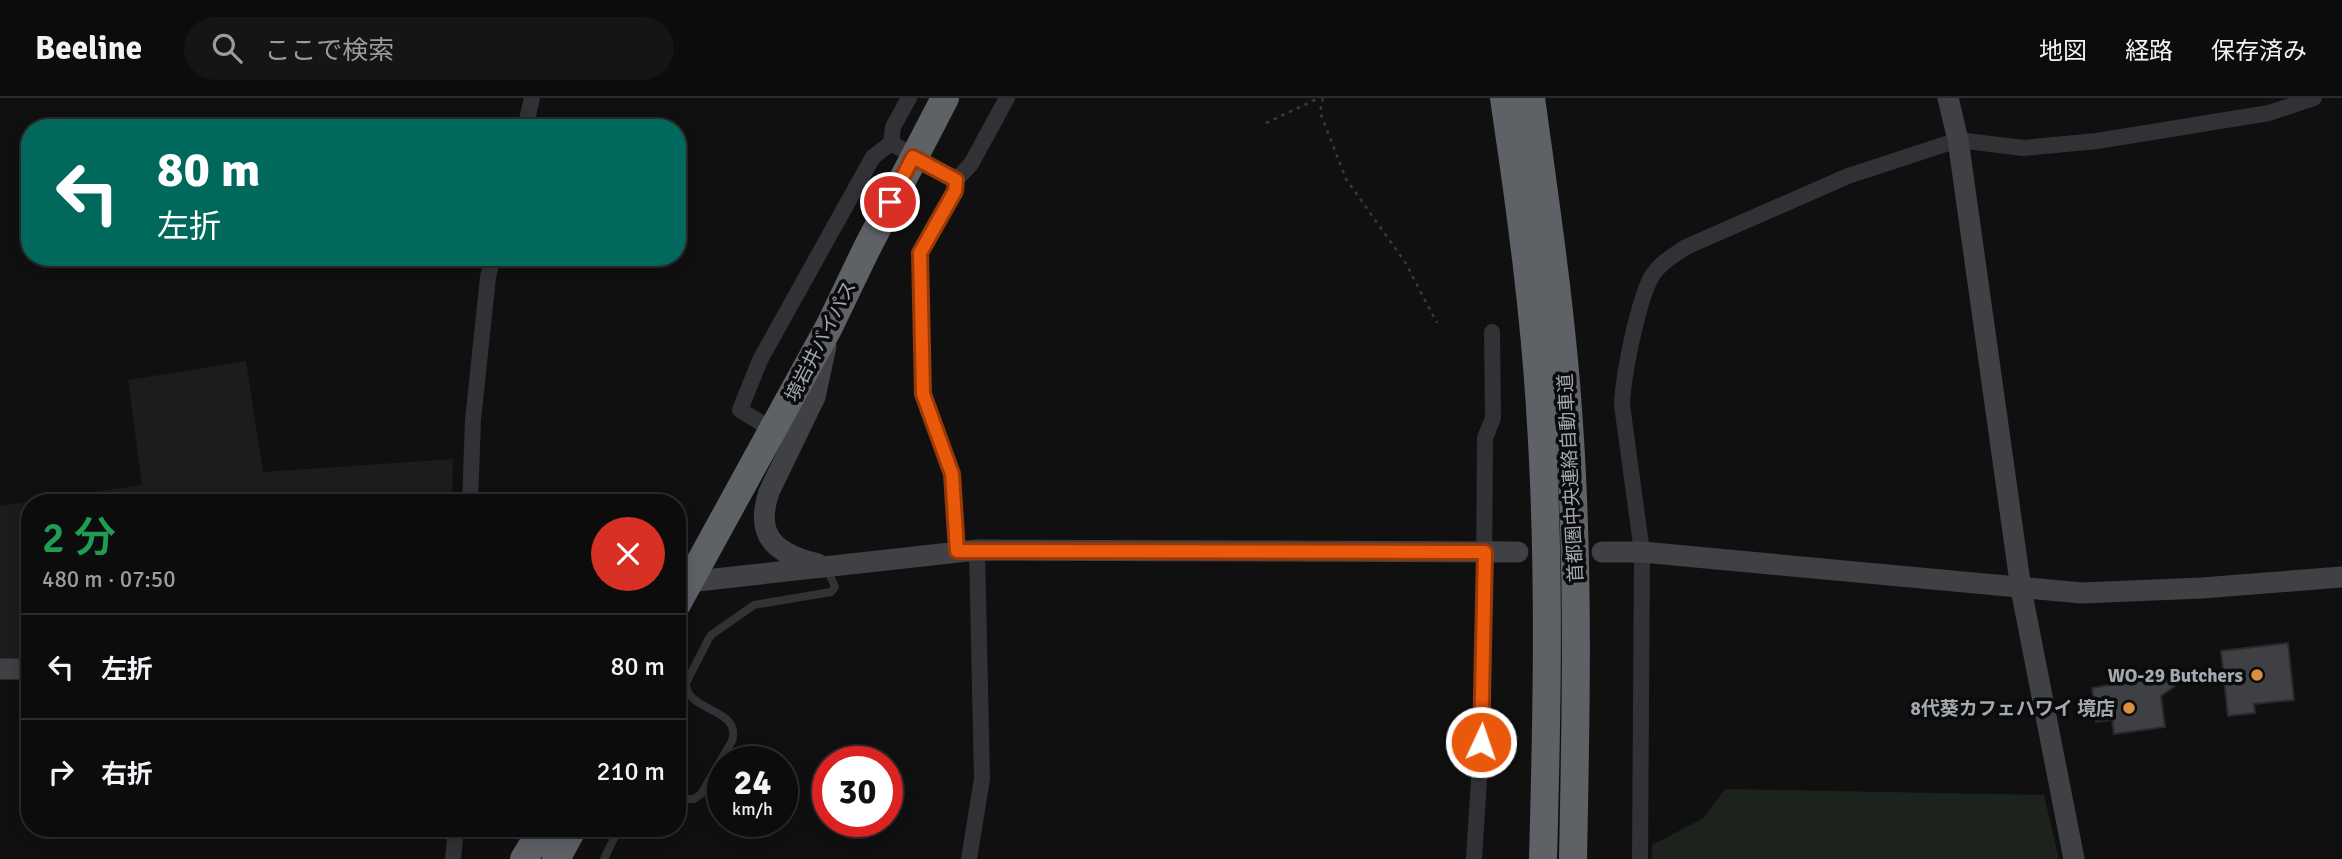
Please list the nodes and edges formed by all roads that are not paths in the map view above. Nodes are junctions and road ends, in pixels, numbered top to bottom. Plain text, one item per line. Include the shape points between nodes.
1 (532, 98) edge
2 (909, 98) edge
3 (945, 98) edge
4 (1007, 98) edge
5 (1504, 98) edge
6 (1531, 98) edge
7 (1948, 98) edge
8 (2314, 98) edge
9 (527, 119) edge
10 (1958, 140) junction
11 (902, 150) junction
12 (956, 180) junction
13 (491, 266) edge
14 (829, 327) junction
15 (1492, 332) dead end
16 (773, 430) junction
17 (470, 494) edge
18 (967, 550) junction
19 (1485, 552) junction
20 (1518, 552) dead end
21 (1602, 552) dead end
22 (1642, 552) junction
23 (825, 565) junction
24 (2342, 576) edge
25 (1547, 579) junction
26 (686, 582) edge
27 (686, 588) edge
28 (2021, 589) junction
29 (0, 669) edge
30 (21, 669) edge
31 (686, 690) edge
32 (686, 690) edge
33 (686, 800) edge
34 (455, 837) edge
35 (537, 837) edge
36 (568, 837) edge
37 (615, 837) edge
38 (453, 859) edge
39 (524, 859) edge
40 (556, 859) edge
41 (604, 859) edge
42 (969, 859) edge
43 (1474, 859) edge
44 (1525, 859) edge
45 (1544, 859) edge
46 (1573, 859) edge
47 (1640, 859) edge
48 (2074, 859) edge

1 - 9 street
2 - 11 street via 893,127
3 - 11 highway, 境岩井バイパス
4 - 12 street via 971,164
5 - 25 highway, 首都圏中央連絡自動車道 via 1528,268
6 - 46 highway, 首都圏中央連絡自動車道 via 1555,264 1569,424 1576,589
7 - 10 street
8 - 10 street via 2269,113 2097,141 2023,148
10 - 22 street via 1848,176 1686,247 1653,274 1643,299 1622,405
10 - 28 street
11 - 12 street
11 - 14 highway, 境岩井バイパス
11 - 16 street via 873,157 760,360 740,410
12 - 18 street via 955,191 920,253 923,394 952,474
13 - 17 street via 473,420
14 - 16 highway, 境岩井バイパス
14 - 23 street via 815,397 764,507 768,536 775,545 801,560
15 - 19 street via 1493,418 1485,438
16 - 26 highway, 境岩井バイパス
18 - 19 street
18 - 23 street
18 - 42 street via 982,779
19 - 20 street
19 - 43 street via 1483,715
21 - 22 street
22 - 28 street
22 - 47 street
23 - 27 street
23 - 31 lane via 834,581 831,592 754,605 711,635
24 - 28 street via 2133,593
25 - 44 highway
25 - 45 highway, 首都圏中央連絡自動車道
28 - 48 street
29 - 30 street
32 - 33 lane via 690,698 723,715 735,733 701,794
34 - 38 street
35 - 39 highway
36 - 40 highway
37 - 41 lane

